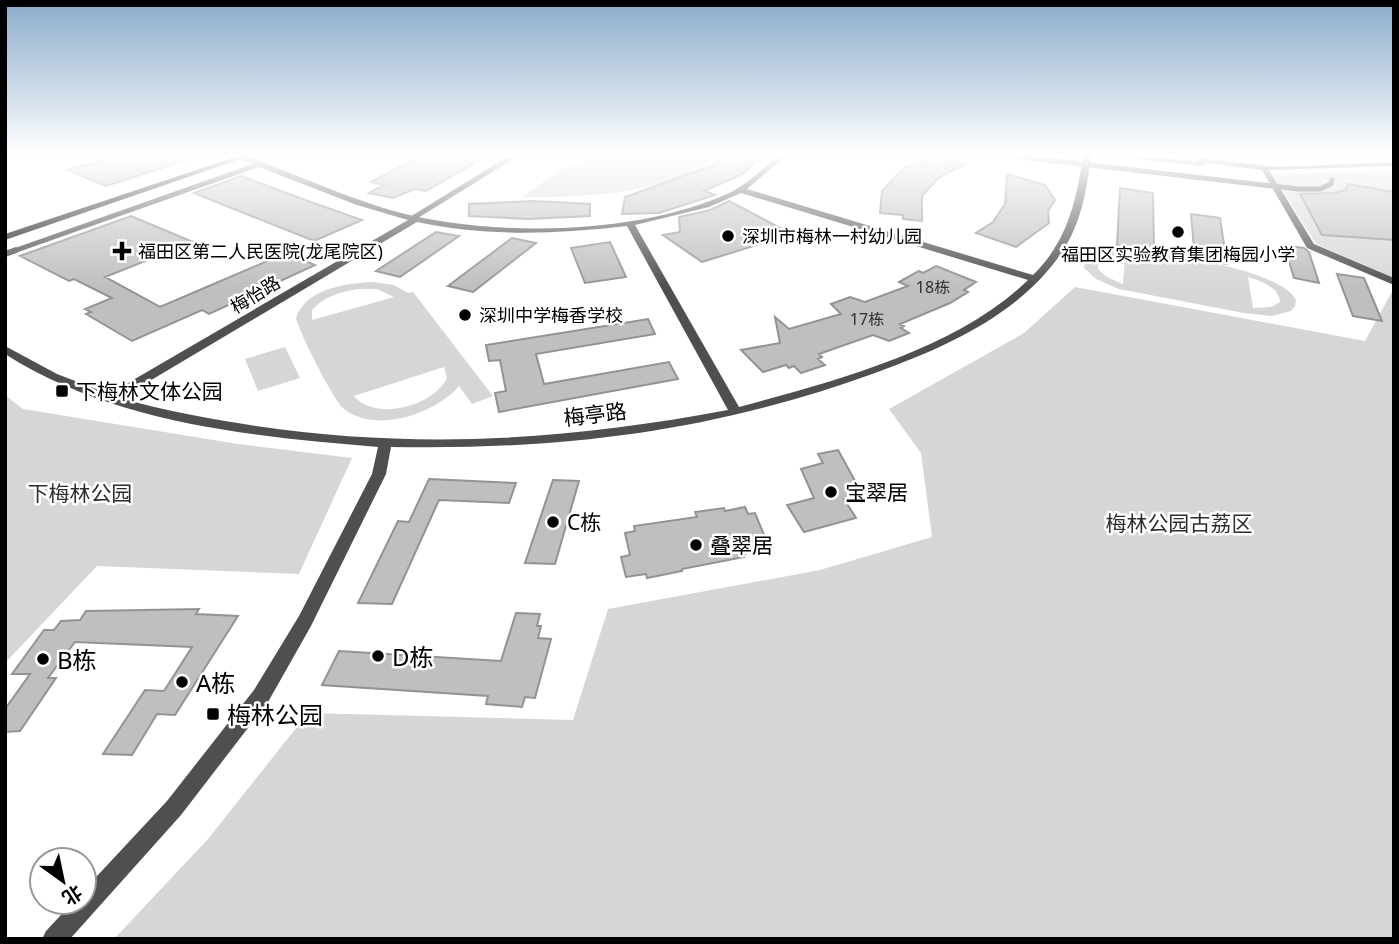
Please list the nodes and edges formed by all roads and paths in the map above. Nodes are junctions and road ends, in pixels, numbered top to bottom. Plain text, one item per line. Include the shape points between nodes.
1 (107, 199) edge
2 (116, 199) edge
3 (161, 199) edge
4 (360, 199) edge
5 (444, 199) edge
6 (719, 199) edge
7 (770, 199) edge
8 (1081, 199) edge
9 (1281, 199) edge
10 (414, 218) junction
11 (630, 223) junction
12 (5, 232) edge
13 (5, 237) edge
14 (5, 254) edge
15 (1034, 279) junction
16 (1394, 282) edge
17 (5, 349) edge
18 (112, 398) junction
19 (735, 411) junction
20 (385, 444) junction
21 (54, 939) edge

1 - 12 main road
2 - 13 main road
3 - 14 lane
4 - 10 street
5 - 10 lane
6 - 11 street via 693,210
7 - 15 street
8 - 15 street, 梅亭路 via 1056,254
9 - 16 street via 1310,246
10 - 11 street via 477,228
10 - 18 street, 梅怡路
11 - 19 street
15 - 19 street, 梅亭路 via 969,327 923,350 869,373
17 - 18 street, 梅亭路 via 71,384
18 - 20 street, 梅亭路 via 149,411 254,431
19 - 20 street, 梅亭路 via 529,441
20 - 21 street via 379,474 305,621 261,696 182,798

